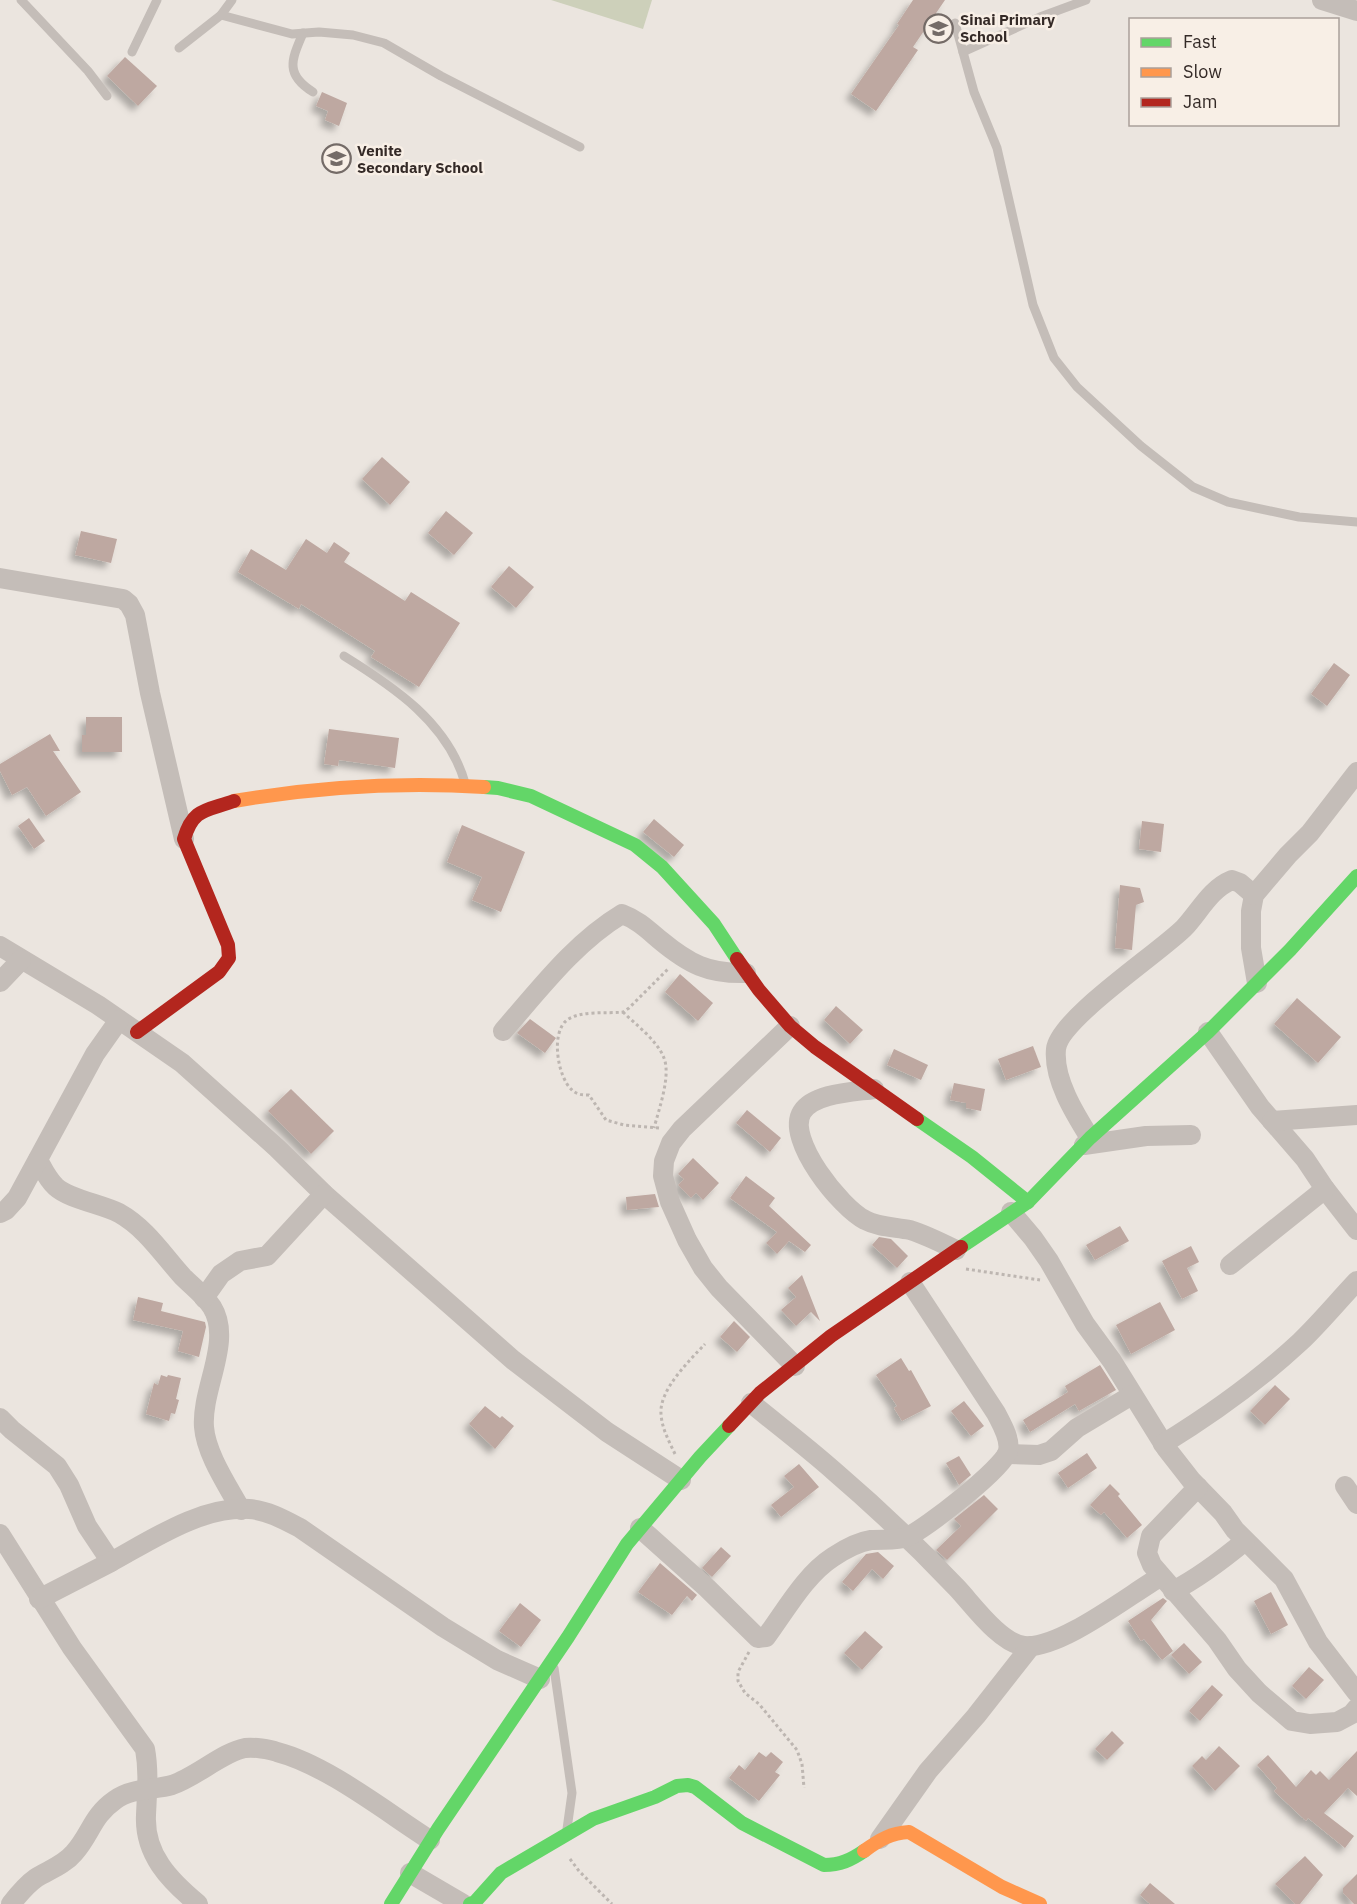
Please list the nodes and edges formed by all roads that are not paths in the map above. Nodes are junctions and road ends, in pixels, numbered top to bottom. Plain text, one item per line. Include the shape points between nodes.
1 (21, 0) edge
2 (157, 0) edge
3 (232, 0) edge
4 (1086, 0) edge
5 (1322, 0) edge
6 (1357, 11) edge
7 (221, 15) junction
8 (955, 23) dead end
9 (303, 33) junction
10 (179, 48) dead end
11 (132, 52) dead end
12 (963, 52) junction
13 (313, 92) dead end
14 (107, 96) dead end
15 (580, 147) dead end
16 (1357, 522) edge
17 (0, 578) edge
18 (344, 656) dead end
19 (1357, 772) edge
20 (466, 785) junction
21 (184, 839) junction
22 (1357, 876) edge
23 (1254, 895) junction
24 (0, 946) edge
25 (21, 960) junction
26 (746, 973) junction
27 (0, 982) edge
28 (1257, 983) junction
29 (119, 1020) junction
30 (790, 1026) junction
31 (503, 1031) dead end
32 (137, 1032) junction
33 (1208, 1032) junction
34 (874, 1089) junction
35 (1357, 1115) edge
36 (1272, 1121) junction
37 (1191, 1135) dead end
38 (1087, 1141) junction
39 (38, 1160) junction
40 (1325, 1190) junction
41 (324, 1194) junction
42 (1020, 1207) junction
43 (0, 1213) edge
44 (1357, 1230) edge
45 (956, 1250) junction
46 (1230, 1265) dead end
47 (1357, 1281) edge
48 (910, 1282) junction
49 (204, 1298) junction
50 (795, 1366) junction
51 (1132, 1395) junction
52 (751, 1403) junction
53 (0, 1418) edge
54 (1163, 1444) junction
55 (1007, 1454) junction
56 (684, 1476) junction
57 (1345, 1486) dead end
58 (1198, 1487) junction
59 (1357, 1504) edge
60 (241, 1510) junction
61 (640, 1528) junction
62 (0, 1534) edge
63 (906, 1538) junction
64 (1245, 1540) junction
65 (111, 1562) junction
66 (1166, 1584) junction
67 (39, 1599) junction
68 (1031, 1646) junction
69 (553, 1659) junction
70 (540, 1679) junction
71 (1357, 1693) edge
72 (1357, 1708) edge
73 (147, 1790) junction
74 (567, 1834) junction
75 (880, 1839) junction
76 (430, 1840) junction
77 (410, 1873) junction
78 (10, 1904) edge
79 (198, 1904) edge
80 (390, 1904) edge
81 (463, 1904) edge
82 (470, 1904) edge
83 (1040, 1904) edge

1 - 14 lane
2 - 11 lane
3 - 7 lane
4 - 12 lane
5 - 6 street
7 - 9 lane via 292,34
7 - 10 lane
8 - 12 lane
9 - 13 lane via 292,70
9 - 15 lane via 353,34 384,43
12 - 16 lane via 997,148 1033,305 1054,358 1077,387 1193,487 1228,502 1299,517
17 - 21 street via 123,599 129,604 135,615
18 - 20 lane via 409,701 441,732 460,763
19 - 23 street via 1310,833
20 - 21 street via 382,785 234,801 199,813 189,822
20 - 26 street via 531,796 634,846 662,867 714,924
21 - 32 street via 228,945 229,958 219,972
22 - 28 street
23 - 28 street via 1251,948
23 - 38 street via 1232,880 1216,889 1183,928 1089,1006 1063,1033 1056,1048 1057,1063 1063,1089
24 - 25 street
25 - 27 street
25 - 29 street
26 - 30 street
26 - 31 street via 712,971 697,965 636,919 622,914 579,947
28 - 33 street
29 - 32 street
29 - 39 street via 95,1054
30 - 34 street
30 - 50 street via 680,1131 664,1161 663,1176 687,1240 719,1288
32 - 41 street via 182,1063
33 - 36 street
33 - 38 street
34 - 42 street via 963,1151
34 - 45 street via 814,1101 802,1112 798,1129 807,1154 837,1197 865,1220 932,1237
35 - 36 street
36 - 40 street via 1305,1159
37 - 38 street
38 - 42 street
39 - 43 street via 17,1198
39 - 49 street via 56,1187 120,1214 141,1230
40 - 44 street
40 - 46 street
41 - 49 street via 267,1256 240,1261 221,1274
41 - 56 street via 513,1360 607,1432
42 - 45 street
42 - 51 street via 1033,1238
45 - 48 street
47 - 54 street via 1280,1360 1227,1402
48 - 50 street
48 - 55 street via 996,1413 1009,1446
49 - 60 street via 219,1324 204,1426 207,1442
50 - 52 street
51 - 54 street
51 - 55 street via 1077,1428 1051,1451 1040,1455
52 - 56 street
52 - 63 street via 836,1472
53 - 65 street via 57,1466 87,1526
54 - 58 street
55 - 63 street via 963,1496
56 - 61 street
57 - 59 street
58 - 64 street
58 - 66 street via 1148,1542 1152,1565
60 - 65 street via 222,1510 196,1518
60 - 70 street via 276,1516 300,1528 443,1627 498,1660
61 - 63 street via 758,1638 766,1637 810,1577 827,1561 854,1545
61 - 69 street
62 - 67 street
63 - 68 street via 1009,1641
64 - 66 street via 1190,1582
64 - 71 street via 1284,1579 1318,1642
65 - 67 street
66 - 68 street via 1070,1632
66 - 72 street via 1259,1694 1292,1721 1337,1722
67 - 73 street via 145,1749
68 - 75 street via 928,1771
69 - 70 street
69 - 74 lane via 572,1793
70 - 76 street
73 - 76 street via 173,1784 246,1748 275,1751 309,1764
73 - 78 street via 118,1797 104,1808 74,1853 35,1879
73 - 79 street via 147,1839 154,1858 169,1879
74 - 75 street via 593,1819 676,1786 688,1785 742,1823 824,1865 839,1865
74 - 82 street via 501,1873
75 - 83 street via 897,1831 909,1832 1002,1887
76 - 77 street
77 - 80 street
77 - 81 street

